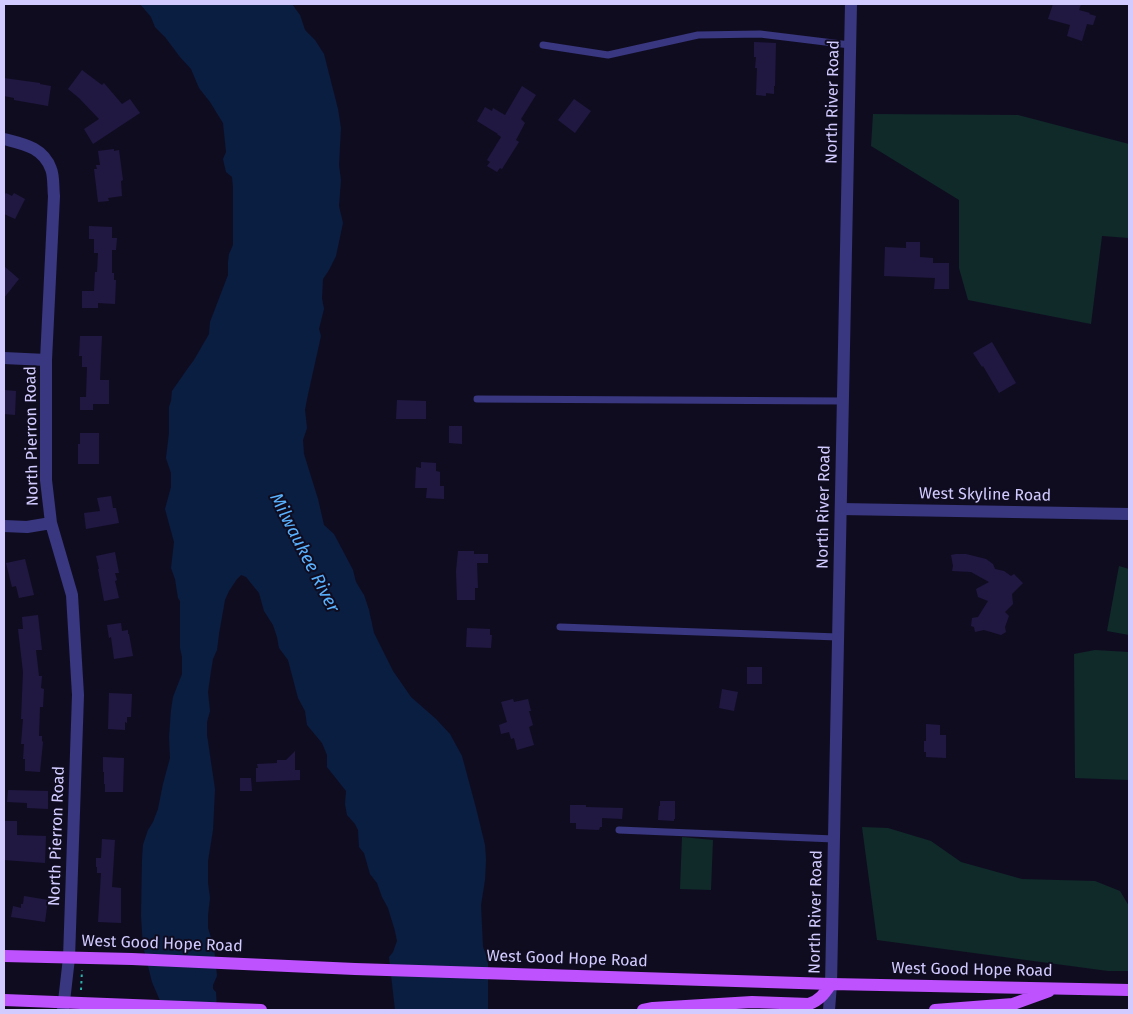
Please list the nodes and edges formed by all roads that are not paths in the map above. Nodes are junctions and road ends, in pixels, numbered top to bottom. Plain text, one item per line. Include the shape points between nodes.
1 (851, 4) edge
2 (543, 45) dead end
3 (850, 46) junction
4 (4, 139) edge
5 (4, 358) edge
6 (46, 360) junction
7 (477, 399) dead end
8 (843, 400) junction
9 (841, 509) junction
10 (1129, 514) edge
11 (51, 523) junction
12 (4, 526) edge
13 (560, 627) dead end
14 (838, 637) junction
15 (619, 830) dead end
16 (834, 838) junction
17 (4, 956) edge
18 (69, 958) junction
19 (830, 984) junction
20 (1058, 988) junction
21 (1129, 990) edge
22 (4, 1000) edge
23 (64, 1006) edge
24 (237, 1010) edge
25 (261, 1010) edge
26 (643, 1010) edge
27 (829, 1010) edge
28 (935, 1010) edge

1 - 3 street, North River Road
2 - 3 lane via 608,55 698,36 760,34
3 - 8 street, North River Road
4 - 6 street, North Pierron Road via 27,145 41,153 52,169 54,196
5 - 6 street
6 - 11 street, North Pierron Road via 46,480
7 - 8 lane
8 - 9 street, North River Road
9 - 10 street, West Skyline Road
9 - 14 street, North River Road
11 - 12 street
11 - 18 street, North Pierron Road via 72,596 78,695
13 - 14 lane
14 - 16 street, North River Road
15 - 16 lane
16 - 19 street, North River Road
17 - 18 main road, West Good Hope Road
18 - 19 main road, West Good Hope Road
18 - 23 street, North Pierron Road
19 - 20 main road, West Good Hope Road
19 - 26 main road via 816,1001 809,1004 752,1002
19 - 27 street, North River Road
20 - 21 main road, West Good Hope Road
20 - 28 main road via 1013,1004
22 - 23 main road
23 - 24 main road
24 - 25 main road

